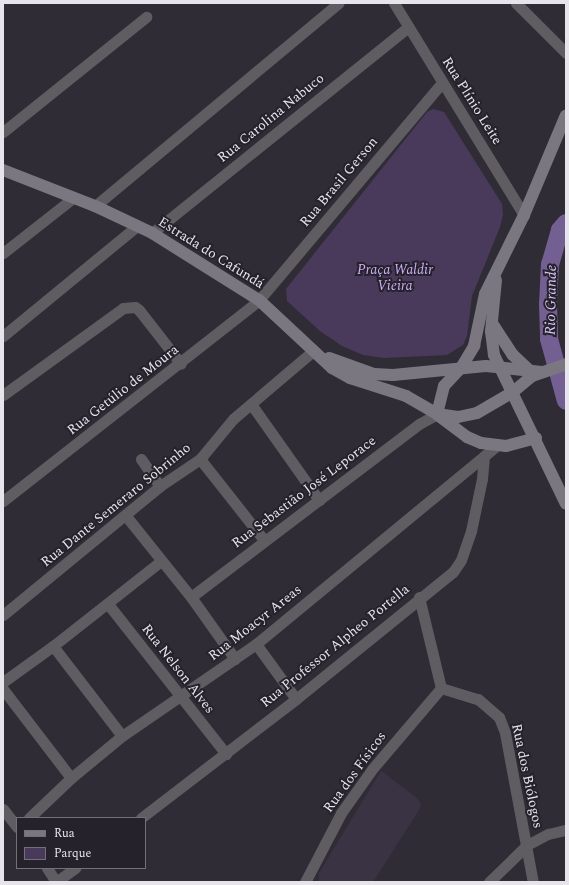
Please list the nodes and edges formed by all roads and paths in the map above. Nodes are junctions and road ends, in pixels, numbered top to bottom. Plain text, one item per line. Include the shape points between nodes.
1 (340, 3) edge
2 (394, 3) edge
3 (516, 3) edge
4 (146, 17) dead end
5 (408, 27) junction
6 (566, 53) edge
7 (442, 83) junction
8 (566, 115) edge
9 (3, 132) edge
10 (3, 170) edge
11 (73, 198) junction
12 (94, 206) junction
13 (524, 215) junction
14 (137, 226) junction
15 (152, 233) junction
16 (3, 253) edge
17 (497, 273) junction
18 (259, 300) junction
19 (491, 322) junction
20 (3, 336) edge
21 (316, 353) junction
22 (181, 364) junction
23 (566, 364) edge
24 (462, 368) junction
25 (498, 368) junction
26 (528, 369) junction
27 (547, 371) junction
28 (513, 392) junction
29 (3, 395) edge
30 (251, 404) junction
31 (437, 414) junction
32 (536, 438) junction
33 (496, 446) junction
34 (484, 456) junction
35 (141, 459) dead end
36 (200, 459) junction
37 (160, 486) junction
38 (319, 500) junction
39 (3, 501) edge
40 (566, 504) edge
41 (126, 516) junction
42 (264, 540) junction
43 (160, 561) junction
44 (419, 597) junction
45 (191, 598) junction
46 (108, 604) junction
47 (3, 615) edge
48 (256, 644) junction
49 (53, 646) junction
50 (235, 659) junction
51 (3, 682) edge
52 (441, 688) junction
53 (3, 689) edge
54 (181, 697) junction
55 (296, 699) junction
56 (122, 736) junction
57 (226, 754) junction
58 (71, 778) junction
59 (3, 809) edge
60 (30, 817) edge
61 (142, 817) edge
62 (16, 826) edge
63 (566, 830) edge
64 (527, 846) junction
65 (47, 869) edge
66 (74, 869) edge
67 (56, 882) edge
68 (306, 882) edge
69 (489, 882) edge
70 (533, 882) edge

1 - 12 street
2 - 5 street, Rua Plínio Leite
3 - 6 street
4 - 9 street
5 - 7 street, Rua Plínio Leite
5 - 15 street, Rua Carolina Nabuco
7 - 13 street, Rua Plínio Leite
7 - 18 street, Rua Brasil Gerson
8 - 13 street
10 - 11 street, Estrada do Cafundá
11 - 12 street, Estrada do Cafundá
11 - 16 street
12 - 14 street, Estrada do Cafundá
13 - 17 street
14 - 15 street, Estrada do Cafundá
14 - 20 street
15 - 18 street, Estrada do Cafundá
17 - 19 street
17 - 24 street via 485,294 474,346
18 - 21 street, Estrada do Cafundá
18 - 22 street, Rua Getúlio de Moura
19 - 25 street via 492,348
19 - 26 street via 513,354
21 - 24 street, Estrada do Cafundá via 374,374 406,375
21 - 30 street, Rua Dante Semeraro Sobrinho
21 - 31 street, Estrada do Cafundá via 332,368 350,378 406,396
22 - 29 street via 139,310 135,307 123,308
22 - 39 street, Rua Getúlio de Moura
23 - 27 street, Estrada do Cafundá
24 - 25 street, Estrada do Cafundá
24 - 31 street via 444,386
25 - 26 street, Estrada do Cafundá
25 - 28 street
26 - 27 street, Estrada do Cafundá
27 - 28 street, Estrada do Cafundá via 532,376
28 - 31 street, Estrada do Cafundá via 466,416 450,417
28 - 32 street
30 - 36 street, Rua Dante Semeraro Sobrinho via 233,419
30 - 38 street
31 - 33 street via 467,437
31 - 38 street, Rua Sebastião José Leporace via 419,424
32 - 33 street
32 - 40 street
33 - 34 street, Rua Moacyr Areas
34 - 44 street, Rua Professor Alpheo Portella via 471,531 461,560 453,572
34 - 48 street, Rua Moacyr Areas
35 - 37 street
36 - 37 street, Rua Dante Semeraro Sobrinho
36 - 42 street
37 - 41 street, Rua Dante Semeraro Sobrinho
38 - 42 street, Rua Sebastião José Leporace
41 - 43 street
41 - 47 street, Rua Dante Semeraro Sobrinho
42 - 45 street, Rua Sebastião José Leporace
43 - 45 street
43 - 46 street
44 - 52 street
44 - 55 street, Rua Professor Alpheo Portella
45 - 50 street
46 - 49 street
46 - 54 street, Rua Nelson Alves
48 - 50 street, Rua Moacyr Areas
48 - 55 street
49 - 51 street
49 - 56 street
50 - 54 street, Rua Moacyr Areas
52 - 64 street, Rua dos Biólogos via 478,699 499,717 505,733
52 - 68 street, Rua dos Físicos via 373,768 341,813
53 - 58 street
54 - 56 street, Rua Moacyr Areas
54 - 57 street, Rua Nelson Alves
55 - 57 street, Rua Professor Alpheo Portella
56 - 58 street, Rua Moacyr Areas
57 - 61 street, Rua Professor Alpheo Portella
58 - 60 street, Rua Moacyr Areas
59 - 62 street
63 - 64 street via 548,834
64 - 69 street
64 - 70 street, Rua dos Biólogos
65 - 67 street
66 - 67 street

